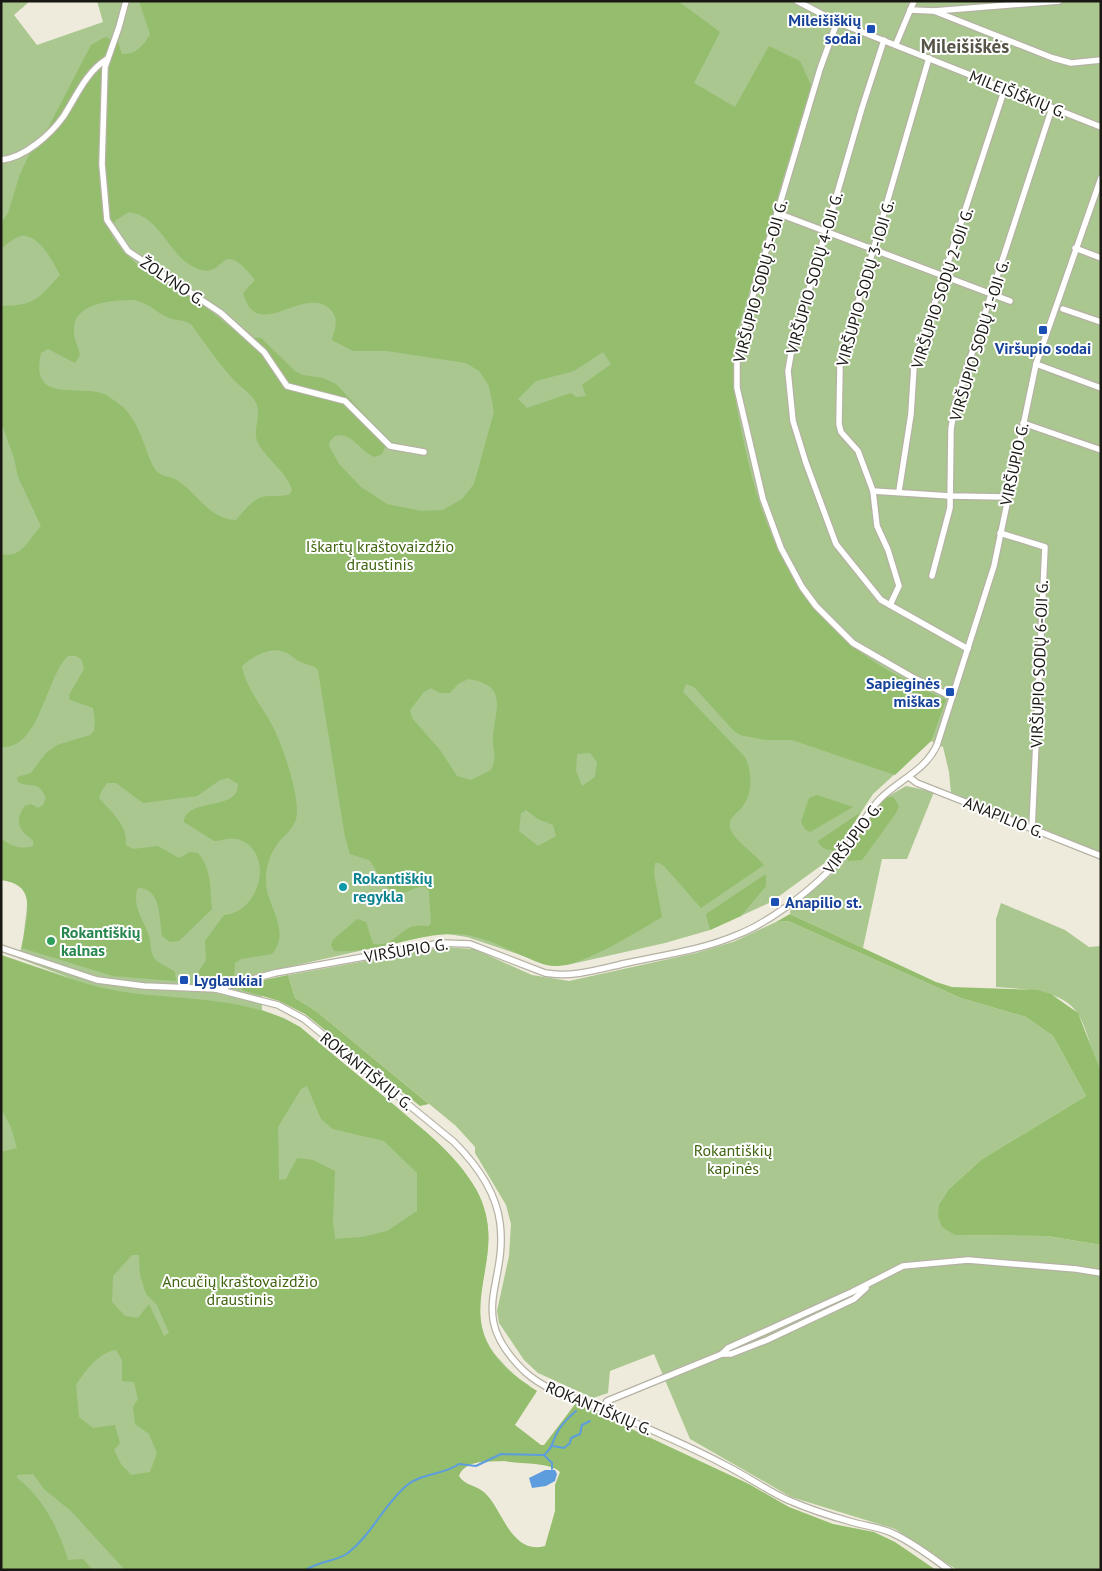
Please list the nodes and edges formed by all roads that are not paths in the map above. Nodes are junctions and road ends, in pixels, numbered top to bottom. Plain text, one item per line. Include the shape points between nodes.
1 (126, 1) edge
2 (797, 1) edge
3 (914, 1) edge
4 (1059, 1) edge
5 (910, 10) junction
6 (934, 11) junction
7 (836, 22) junction
8 (884, 40) junction
9 (896, 44) junction
10 (929, 58) junction
11 (107, 59) junction
12 (1101, 60) edge
13 (1005, 88) junction
14 (1052, 108) junction
15 (1101, 127) edge
16 (1, 160) edge
17 (1101, 178) edge
18 (777, 213) junction
19 (827, 231) junction
20 (874, 248) junction
21 (1075, 248) junction
22 (1101, 258) edge
23 (945, 277) junction
24 (992, 295) junction
25 (1010, 301) dead end
26 (1063, 308) dead end
27 (1101, 322) edge
28 (1036, 364) junction
29 (1101, 388) edge
30 (1023, 423) junction
31 (1101, 450) edge
32 (424, 452) dead end
33 (872, 491) junction
34 (899, 491) junction
35 (950, 496) junction
36 (1006, 497) junction
37 (1000, 533) junction
38 (932, 576) dead end
39 (890, 605) junction
40 (968, 649) junction
41 (952, 698) junction
42 (910, 776) junction
43 (1032, 828) junction
44 (1101, 856) edge
45 (1, 948) edge
46 (216, 989) junction
47 (1101, 1273) edge
48 (603, 1408) junction
49 (949, 1570) edge

1 - 11 street, ŽOLYNO G.
2 - 7 street, MILEIŠIŠKIŲ G.
3 - 5 street
4 - 6 street
5 - 6 street
5 - 9 street
6 - 12 street via 1053,58 1071,63
7 - 8 street, MILEIŠIŠKIŲ G.
7 - 18 street, VIRŠUPIO SODŲ 5-OJI G.
8 - 9 street, MILEIŠIŠKIŲ G.
8 - 19 street, VIRŠUPIO SODŲ 4-OJI G.
9 - 10 street, MILEIŠIŠKIŲ G.
10 - 13 street, MILEIŠIŠKIŲ G.
10 - 20 street, VIRŠUPIO SODŲ 3-IOJI G.
11 - 16 street via 74,95 56,125 20,155
11 - 32 street, ŽOLYNO G. via 102,164 107,220 128,251 220,313 264,352 287,386 345,401 390,446
13 - 14 street, MILEIŠIŠKIŲ G.
13 - 23 street, VIRŠUPIO SODŲ 2-OJI G.
14 - 15 street, MILEIŠIŠKIŲ G.
14 - 24 street, VIRŠUPIO SODŲ 1-OJI G.
17 - 21 street, VIRŠUPIO G.
18 - 19 street
18 - 41 street, VIRŠUPIO SODŲ 5-OJI G. via 742,338 736,374 756,473 778,540 802,587 816,606 853,642
19 - 20 street
19 - 39 street, VIRŠUPIO SODŲ 4-OJI G. via 789,360 792,415 800,448 833,538 871,590
20 - 23 street
20 - 33 street, VIRŠUPIO SODŲ 3-IOJI G. via 838,378 840,429 858,451
21 - 22 street
21 - 28 street, VIRŠUPIO G.
23 - 24 street
23 - 34 street, VIRŠUPIO SODŲ 2-OJI G. via 914,366 911,414
24 - 25 street
24 - 35 street, VIRŠUPIO SODŲ 1-OJI G. via 955,405
26 - 27 street
28 - 29 street
28 - 30 street, VIRŠUPIO G.
30 - 31 street
30 - 36 street, VIRŠUPIO G.
33 - 34 street
33 - 39 street, VIRŠUPIO SODŲ 3-IOJI G. via 877,526 900,586
34 - 35 street
35 - 36 street
35 - 38 street, VIRŠUPIO SODŲ 1-OJI G. via 950,508
36 - 37 street, VIRŠUPIO G.
37 - 40 street, VIRŠUPIO G. via 994,566
37 - 43 street, VIRŠUPIO SODŲ 6-OJI G. via 1045,547
39 - 40 street, VIRŠUPIO SODŲ 4-OJI G.
40 - 41 street, VIRŠUPIO G.
41 - 42 street, VIRŠUPIO G. via 935,750
42 - 43 street, ANAPILIO G. via 917,783
42 - 46 street, VIRŠUPIO G. via 873,807 836,864 820,879 757,925 713,944 584,973 555,975 532,970 470,944 441,943 274,973
43 - 44 street, ANAPILIO G.
45 - 46 street, ROKANTIŠKIŲ G. via 97,980
46 - 48 street, ROKANTIŠKIŲ G. via 278,1006 304,1019 466,1154 484,1180 497,1208 500,1240 491,1305 492,1318 504,1345 525,1372 544,1386
47 - 48 street via 968,1260 903,1266 728,1348 722,1354 612,1399
48 - 49 street, ROKANTIŠKIŲ G. via 726,1465 785,1498 828,1515 892,1533

